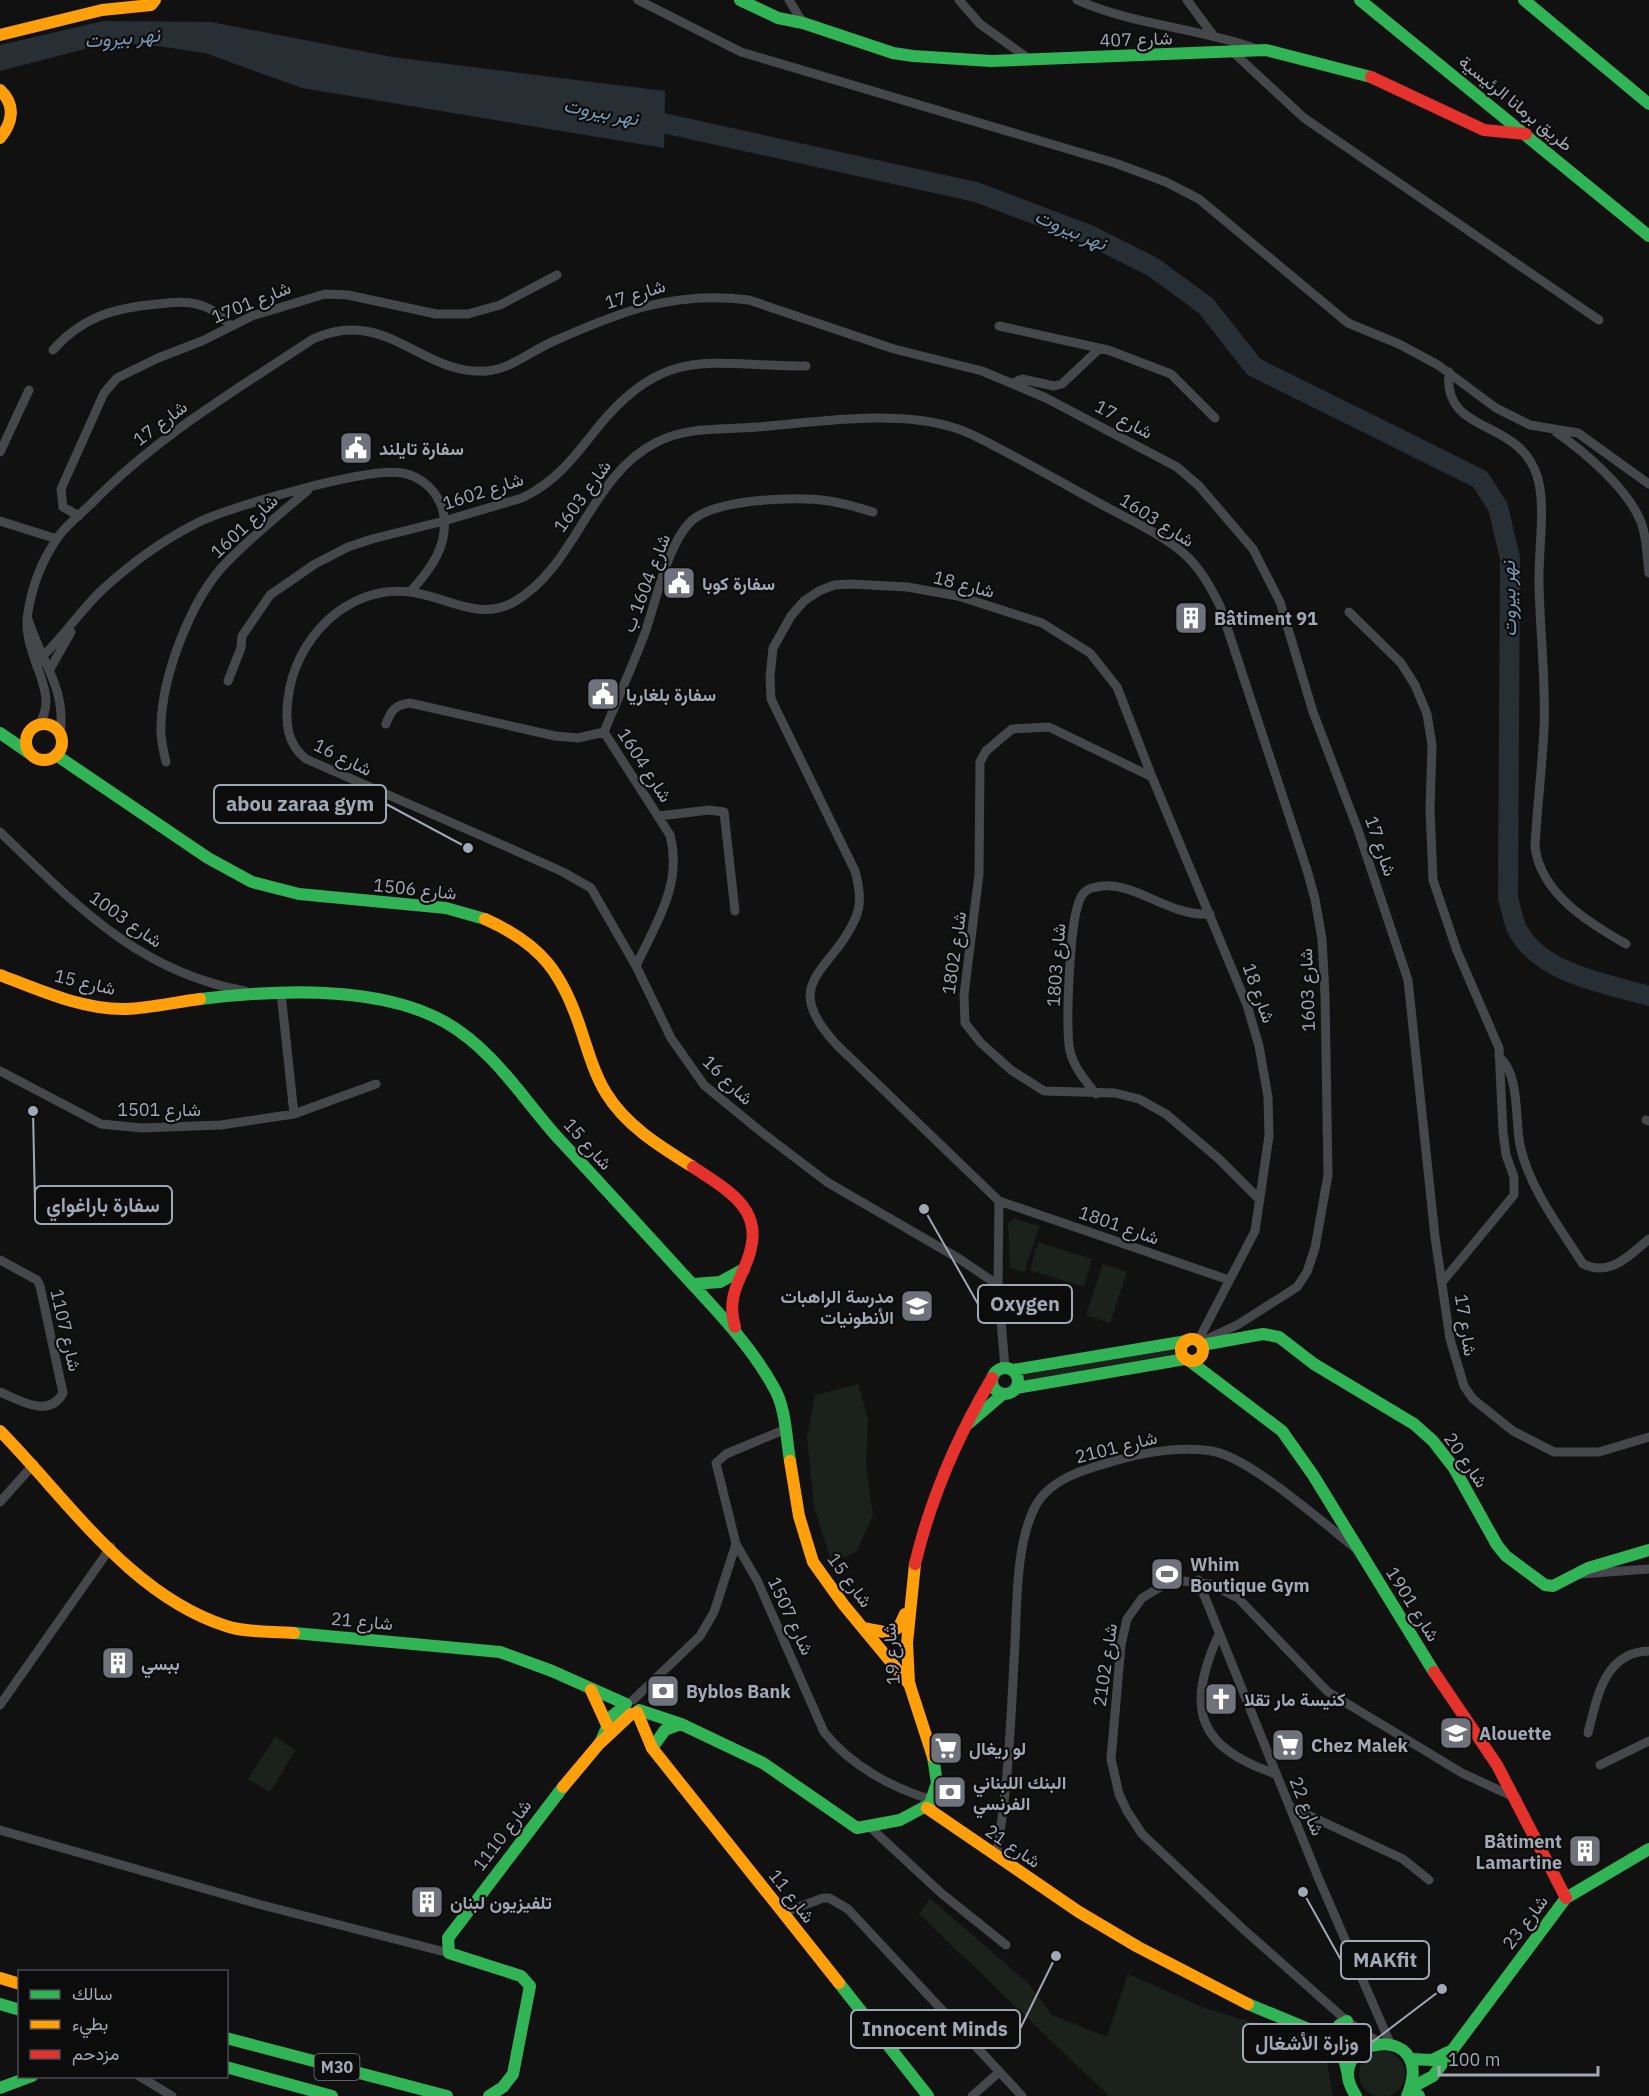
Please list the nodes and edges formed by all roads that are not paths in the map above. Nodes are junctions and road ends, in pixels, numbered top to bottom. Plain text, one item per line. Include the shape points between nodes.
1 (155, 0) edge
2 (638, 0) edge
3 (741, 0) edge
4 (789, 0) edge
5 (959, 0) edge
6 (1077, 0) edge
7 (1187, 0) edge
8 (1359, 0) edge
9 (1524, 0) edge
10 (803, 23) junction
11 (0, 35) edge
12 (1213, 35) junction
13 (1256, 49) junction
14 (1234, 53) junction
15 (1029, 60) junction
16 (0, 90) edge
17 (1649, 104) edge
18 (1526, 134) junction
19 (0, 138) edge
20 (1649, 236) edge
21 (557, 275) dead end
22 (1599, 320) dead end
23 (230, 325) junction
24 (999, 326) dead end
25 (1099, 349) junction
26 (53, 350) dead end
27 (806, 366) dead end
28 (1449, 372) junction
29 (1013, 383) junction
30 (29, 390) dead end
31 (1215, 418) dead end
32 (1556, 432) junction
33 (0, 452) edge
34 (1649, 484) edge
35 (310, 488) junction
36 (873, 512) dead end
37 (79, 516) junction
38 (0, 521) edge
39 (444, 521) junction
40 (57, 539) junction
41 (1649, 573) edge
42 (410, 592) junction
43 (1349, 612) dead end
44 (27, 615) junction
45 (80, 616) junction
46 (37, 641) junction
47 (52, 648) junction
48 (44, 655) junction
49 (36, 667) junction
50 (50, 669) junction
51 (228, 681) dead end
52 (386, 724) dead end
53 (34, 727) junction
54 (0, 728) edge
55 (604, 732) junction
56 (0, 733) edge
57 (60, 733) junction
58 (29, 753) junction
59 (56, 755) junction
60 (166, 762) dead end
61 (1152, 777) junction
62 (659, 816) junction
63 (0, 832) edge
64 (735, 911) dead end
65 (1210, 914) junction
66 (1626, 944) dead end
67 (636, 966) junction
68 (0, 975) edge
69 (257, 992) junction
70 (281, 993) junction
71 (1499, 1057) junction
72 (0, 1071) edge
73 (376, 1084) dead end
74 (1096, 1094) junction
75 (294, 1114) junction
76 (1260, 1200) junction
77 (999, 1201) junction
78 (1649, 1239) edge
79 (0, 1260) edge
80 (745, 1268) junction
81 (1229, 1280) junction
82 (1443, 1281) junction
83 (693, 1284) junction
84 (998, 1286) junction
85 (743, 1340) junction
86 (1197, 1342) junction
87 (1188, 1360) junction
88 (1009, 1369) junction
89 (992, 1378) junction
90 (1016, 1388) junction
91 (0, 1392) edge
92 (1003, 1394) junction
93 (786, 1429) junction
94 (962, 1429) junction
95 (0, 1431) edge
96 (1649, 1437) edge
97 (34, 1464) junction
98 (0, 1502) edge
99 (736, 1544) junction
100 (111, 1547) junction
101 (1358, 1550) junction
102 (1649, 1550) edge
103 (1649, 1569) edge
104 (1578, 1575) junction
105 (1198, 1581) junction
106 (906, 1610) junction
107 (863, 1628) junction
108 (1218, 1636) junction
109 (1649, 1651) edge
110 (910, 1685) junction
111 (591, 1690) junction
112 (0, 1705) edge
113 (632, 1707) junction
114 (681, 1724) junction
115 (607, 1725) junction
116 (1588, 1733) dead end
117 (1649, 1741) edge
118 (599, 1744) junction
119 (652, 1748) junction
120 (1600, 1765) dead end
121 (1276, 1774) junction
122 (1516, 1798) junction
123 (930, 1804) junction
124 (1291, 1807) junction
125 (872, 1829) junction
126 (0, 1830) edge
127 (1649, 1849) edge
128 (996, 1856) junction
129 (1429, 1880) dead end
130 (1566, 1898) junction
131 (783, 1913) junction
132 (1006, 1945) dead end
133 (449, 1953) junction
134 (0, 1980) edge
135 (18, 1984) edge
136 (0, 2004) edge
137 (18, 2009) edge
138 (1347, 2021) junction
139 (228, 2039) edge
140 (1384, 2042) junction
141 (1337, 2043) junction
142 (1456, 2046) junction
143 (1411, 2059) junction
144 (228, 2068) edge
145 (998, 2073) junction
146 (513, 2074) junction
147 (1348, 2075) junction
148 (27, 2078) edge
149 (142, 2078) edge
150 (0, 2088) edge
151 (1413, 2092) edge
152 (1354, 2095) edge
153 (171, 2096) edge
154 (332, 2096) edge
155 (447, 2096) edge
156 (489, 2096) edge
157 (511, 2096) edge
158 (928, 2096) edge
159 (972, 2096) edge
160 (1022, 2096) edge

1 - 11 main road via 151,5 102,10
2 - 28 street via 741,52 1115,163 1177,187 1267,254 1339,317
3 - 10 main road, شارع 407 via 778,18
4 - 10 street
5 - 15 street via 980,24
6 - 12 street via 1131,17
7 - 12 street
8 - 18 main road, طريق برمانا الرئيسية
9 - 17 main road
10 - 15 main road, شارع 407 via 901,55
12 - 13 street
13 - 14 main road, شارع 407
13 - 18 main road, شارع 407 via 1357,72 1471,125
14 - 15 main road, شارع 407
14 - 22 street via 1304,118
16 - 19 main road via 11,103 12,113 9,128
18 - 20 main road, طريق برمانا الرئيسية
21 - 23 street, شارع 1701 via 500,305 468,314 436,314 348,295 325,294
23 - 26 street via 210,309 194,303 129,306 92,317
23 - 37 street, شارع 1701 via 117,378 108,387 61,489 63,507
24 - 25 street
25 - 29 street via 1062,384 1022,379
25 - 31 street via 1172,374
27 - 39 street, شارع 1602 via 729,362 696,363 670,370 639,384 616,405 545,486 522,498
28 - 32 street via 1496,408 1534,427
28 - 66 street via 1449,395 1455,406 1506,436 1526,454 1540,490 1544,728 1537,860 1546,878 1570,906
29 - 37 street, شارع 17 via 974,368 888,348 749,300 726,297 689,297 638,307 489,371 461,369 379,333 346,328 313,339 201,412 153,447
29 - 82 street, شارع 17 via 1177,467 1245,538 1272,584 1408,980
30 - 33 street
32 - 34 street via 1578,433
32 - 41 street via 1590,459 1628,498 1642,523
35 - 39 street via 391,472 413,475 433,490
35 - 45 street via 216,515 186,529 114,580
35 - 60 street, شارع 1601 via 225,564 199,600 175,656 164,699 160,726
36 - 55 street, شارع 1604 ب via 829,501 797,500 729,505 694,518 668,565
37 - 40 street, شارع 17
38 - 40 street
39 - 42 street via 436,561
39 - 51 street, شارع 1602 via 348,547 315,564 270,596 242,636
40 - 44 street, شارع 17 via 31,591
42 - 67 street, شارع 16 via 361,599 314,632 290,684 288,736 297,752 584,883 598,898
42 - 86 street, شارع 1603 via 481,611 503,607 537,584 608,482 636,455 658,441 698,429 837,421 900,419 954,427 1049,475 1183,552 1209,583 1220,606 1307,870 1320,928 1325,995 1328,1175 1312,1261 1302,1280 1287,1295 1239,1324
43 - 71 street via 1401,663 1423,702 1432,745 1433,880
44 - 46 street
44 - 49 street, شارع 17 via 26,635
45 - 47 street
45 - 50 street
46 - 47 street
46 - 48 street
47 - 48 street
48 - 49 street
48 - 50 street
49 - 53 street, شارع 17 via 48,704
50 - 57 street via 62,709
52 - 55 street, شارع 1604 via 396,706 410,703 555,736 579,738
53 - 54 main road via 16,734
53 - 57 main road via 51,725
53 - 58 main road via 25,742
55 - 62 street, شارع 1604
56 - 58 main road
57 - 59 main road via 62,745
58 - 59 main road via 39,759
59 - 80 main road, شارع 1506 via 131,809 241,877 318,897 454,909 501,926 542,953 564,987 602,1086 619,1110 660,1144 725,1188 745,1208 753,1222 755,1238
61 - 65 street, شارع 18
61 - 74 street, شارع 1802 via 1050,727 1012,729 986,751 980,762 979,874 964,995 965,1023 1011,1070 1044,1092
61 - 77 street, شارع 18 via 1129,714 1106,671 1090,653 1042,623 958,596 907,588 834,585 804,601 773,648 771,699 855,871 860,895 853,923 813,979 810,996 815,1018 837,1045
62 - 64 street via 724,812
62 - 67 street, شارع 1604 via 675,853 673,884
63 - 69 street, شارع 1003 via 54,886 126,943 185,976
65 - 74 street, شارع 1803 via 1176,910 1126,888 1093,887 1084,892 1072,939 1069,1045 1076,1067
65 - 76 street, شارع 18 via 1253,1022 1265,1073 1269,1136
67 - 84 street, شارع 16 via 671,1038 699,1078 722,1101 827,1182 948,1252
68 - 69 main road, شارع 15 via 58,996 116,1008
69 - 70 main road, شارع 15
70 - 75 street
70 - 83 main road, شارع 15 via 358,996 395,1002 454,1028 506,1072 554,1133
71 - 78 street via 1508,1068 1515,1092 1521,1147 1528,1169 1583,1264 1596,1269 1610,1268
71 - 82 street via 1503,1132 1514,1177 1514,1195
72 - 75 street, شارع 1501 via 101,1124 142,1128 222,1125
73 - 75 street, شارع 1501
74 - 76 street, شارع 1802 via 1115,1093 1139,1099 1166,1114
76 - 81 street, شارع 18 via 1255,1231
77 - 81 street, شارع 1801
77 - 84 street
79 - 91 street, شارع 1107 via 40,1286 63,1393 49,1406 36,1407
80 - 83 main road via 725,1281
80 - 85 main road, شارع 1506 via 729,1308
81 - 86 street, شارع 18
82 - 96 street, شارع 17 via 1450,1339 1464,1386 1473,1399 1513,1431 1544,1448 1565,1454 1599,1452
83 - 85 main road, شارع 15
84 - 88 street
85 - 93 main road, شارع 15 via 774,1388
86 - 87 main road via 1201,1357
86 - 87 main road via 1181,1349
86 - 88 main road
86 - 104 main road, شارع 20 via 1263,1334 1284,1339 1314,1364 1414,1424 1433,1441 1506,1556 1545,1585 1553,1586
87 - 90 main road
87 - 101 main road, شارع 1901 via 1282,1431
88 - 89 main road via 996,1371
88 - 90 main road via 1018,1377
89 - 92 main road via 995,1390
89 - 94 main road, شارع 19
90 - 92 main road
92 - 94 main road
93 - 99 street, شارع 1507 via 726,1454 716,1463
93 - 107 main road, شارع 15 via 806,1543 818,1572
94 - 106 main road, شارع 19 via 920,1541
95 - 97 main road, شارع 21
97 - 98 street
97 - 100 main road, شارع 21
99 - 113 street via 714,1612 700,1636
99 - 123 street, شارع 1507 via 757,1580 824,1732 837,1749 862,1767
100 - 111 main road, شارع 21 via 157,1591 228,1627 500,1652
100 - 112 street
101 - 122 main road, شارع 1901
101 - 128 street, شارع 2101 via 1248,1466 1213,1451 1174,1450 1122,1459 1077,1473 1053,1487 1036,1505 1019,1568 1007,1763
102 - 104 main road, شارع 20 via 1603,1562
103 - 104 street
105 - 108 street, شارع 22
105 - 122 street, شارع 2102 via 1238,1598 1328,1692 1462,1773
105 - 138 street, شارع 2102 via 1164,1585 1142,1598 1127,1619 1121,1645 1111,1759 1119,1794 1142,1834
106 - 107 main road via 895,1631
106 - 110 main road, شارع 19
107 - 110 main road, شارع 15
108 - 121 street, شارع 22
108 - 121 street via 1204,1671 1204,1721 1226,1752
109 - 116 street via 1623,1657 1612,1668 1597,1695
110 - 123 main road, شارع 19 via 936,1785
111 - 113 main road, شارع 21
111 - 115 main road
113 - 114 main road, شارع 21
113 - 115 main road via 612,1716
113 - 118 main road
113 - 119 main road, شارع 11
114 - 119 main road via 665,1730
114 - 125 main road, شارع 21 via 763,1763 857,1828
115 - 118 main road
117 - 120 street
118 - 133 main road, شارع 1110 via 450,1934
119 - 131 main road, شارع 11
121 - 124 street, شارع 22
122 - 130 main road, شارع 1901
123 - 125 main road
123 - 128 main road, شارع 21
124 - 129 street via 1403,1859
124 - 140 street, شارع 22
125 - 132 street via 941,1893
126 - 133 street via 258,1904
127 - 130 main road, شارع 23
128 - 141 main road, شارع 21 via 1138,1947 1238,2000
130 - 142 main road, شارع 23
131 - 145 street via 823,1898 848,1909
131 - 158 main road, شارع 11
133 - 146 main road via 521,1976 531,1986
134 - 135 main road
136 - 137 main road
138 - 140 street, شارع 2102
138 - 141 main road via 1339,2025
139 - 155 main road, M30
140 - 143 main road via 1398,2046
140 - 147 main road via 1360,2049
141 - 147 main road via 1346,2058
142 - 143 main road via 1432,2060
142 - 151 main road, شارع 23 via 1433,2076
143 - 151 main road
144 - 154 main road, M30
145 - 159 street
145 - 160 street
146 - 156 main road
146 - 157 main road
147 - 152 main road
148 - 150 main road
149 - 153 street

